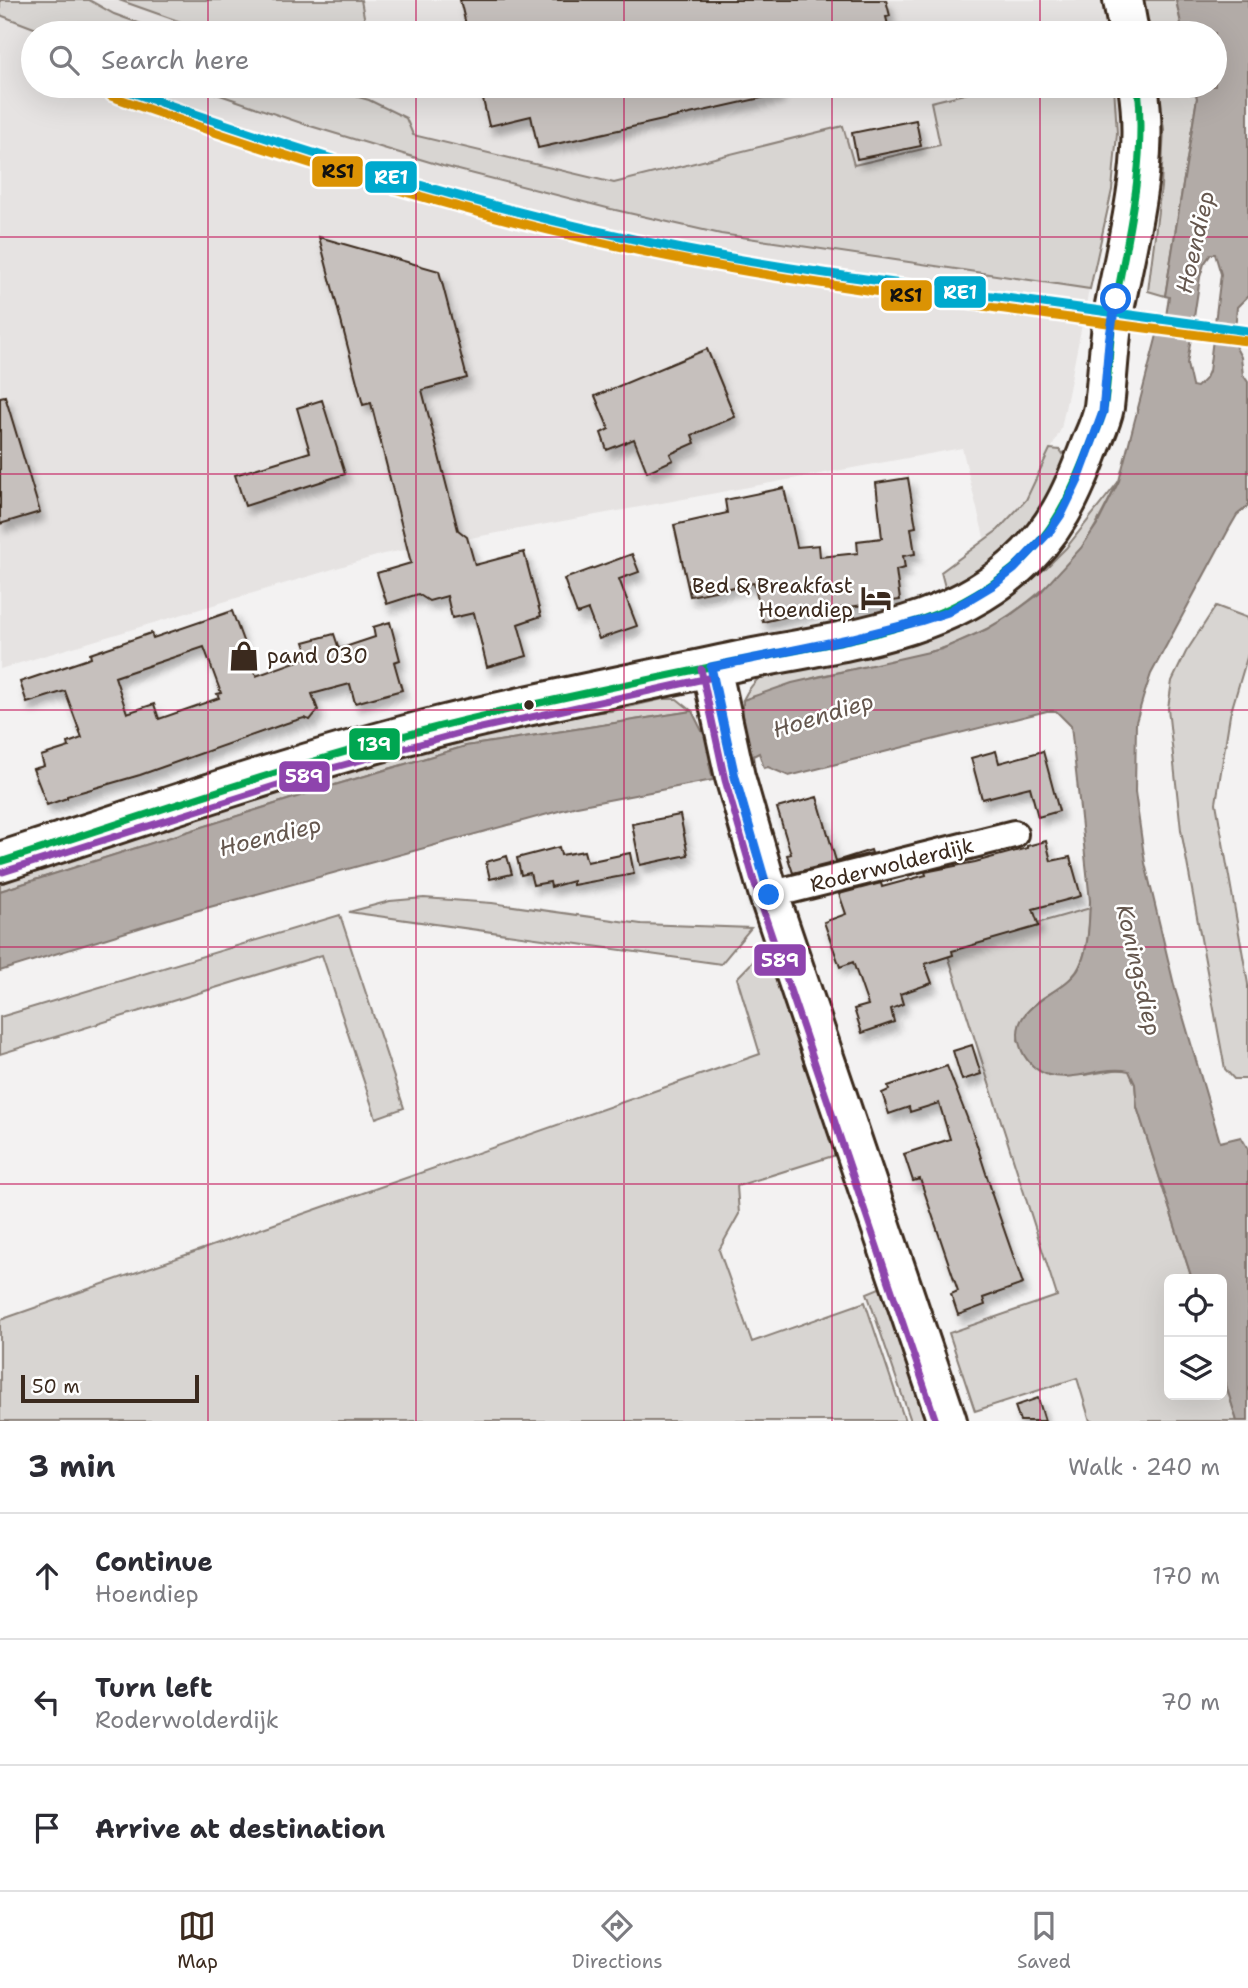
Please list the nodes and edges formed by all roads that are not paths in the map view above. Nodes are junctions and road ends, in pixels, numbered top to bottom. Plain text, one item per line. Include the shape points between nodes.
1 (1123, 0) edge
2 (1127, 21) edge
3 (1140, 98) edge
4 (711, 667) junction
5 (1014, 834) dead end
6 (0, 862) edge
7 (769, 895) junction
8 (947, 1421) edge

1 - 2 main road
3 - 4 main road via 1135,197 1109,342 1103,412 1078,480 1049,532 1014,569 948,612 853,638
4 - 6 main road via 460,722 322,760
4 - 7 main road via 735,777
5 - 7 street, Roderwolderdijk
7 - 8 main road

